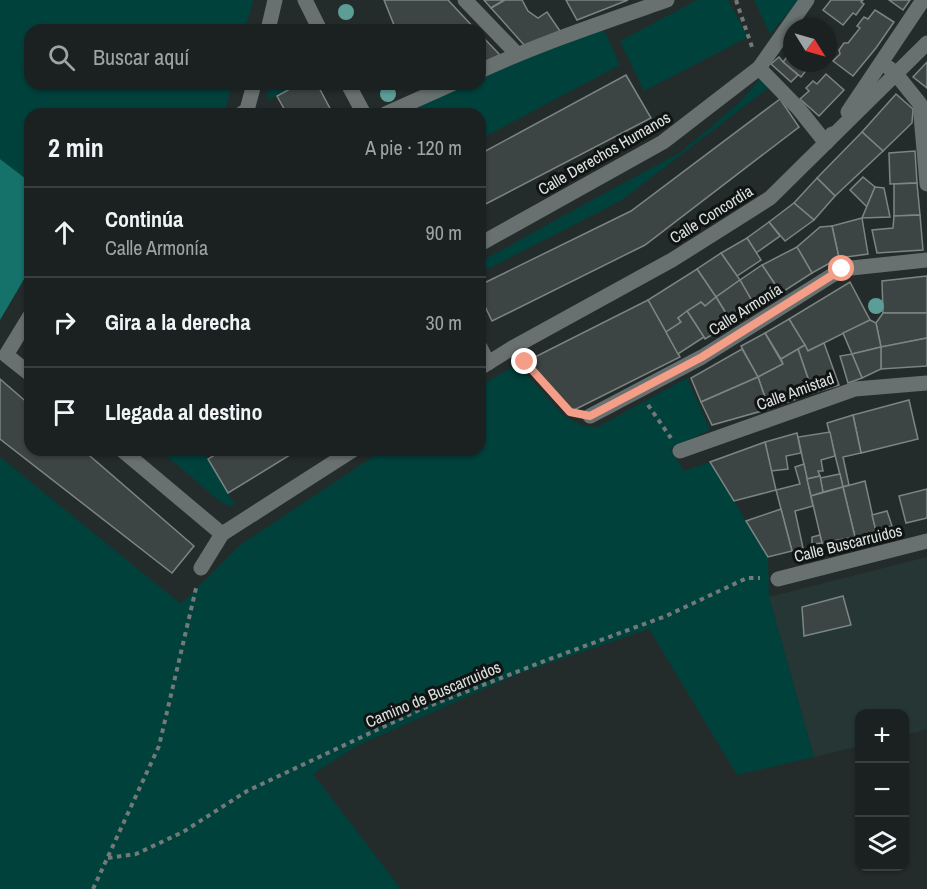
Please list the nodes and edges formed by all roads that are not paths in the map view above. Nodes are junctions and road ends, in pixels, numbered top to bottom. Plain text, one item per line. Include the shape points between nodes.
1 (275, 0) edge
2 (305, 0) edge
3 (465, 0) edge
4 (667, 0) edge
5 (807, 0) edge
6 (923, 0) edge
7 (269, 24) edge
8 (317, 24) edge
9 (927, 43) edge
10 (517, 54) junction
11 (881, 63) junction
12 (486, 68) edge
13 (759, 68) junction
14 (896, 74) junction
15 (252, 90) edge
16 (351, 90) edge
17 (439, 90) edge
18 (247, 108) edge
19 (361, 108) edge
20 (399, 108) edge
21 (826, 143) junction
22 (927, 184) edge
23 (486, 241) edge
24 (927, 260) edge
25 (24, 326) edge
26 (486, 365) edge
27 (24, 369) edge
28 (927, 383) edge
29 (590, 416) road end
30 (680, 451) road end
31 (129, 456) edge
32 (344, 456) edge
33 (222, 534) junction
34 (927, 541) edge
35 (201, 568) road end
36 (778, 579) road end

1 - 7 street
2 - 8 street
3 - 10 street
4 - 10 street
5 - 13 street, Calle Derechos Humanos
6 - 11 street
9 - 14 street, Calle Concordia
10 - 12 street
11 - 14 street
11 - 21 street
13 - 21 street
13 - 23 street, Calle Derechos Humanos via 663,142
14 - 21 street, Calle Concordia
14 - 22 street via 920,104
15 - 18 street
16 - 19 street
17 - 20 street
21 - 26 street, Calle Concordia via 770,198 672,260
24 - 29 street, Calle Armonía via 842,269 702,357
25 - 27 street via 6,355
28 - 30 street, Calle Amistad via 855,389
31 - 33 street
32 - 33 street
33 - 35 street
34 - 36 street, Calle Buscarruidos

